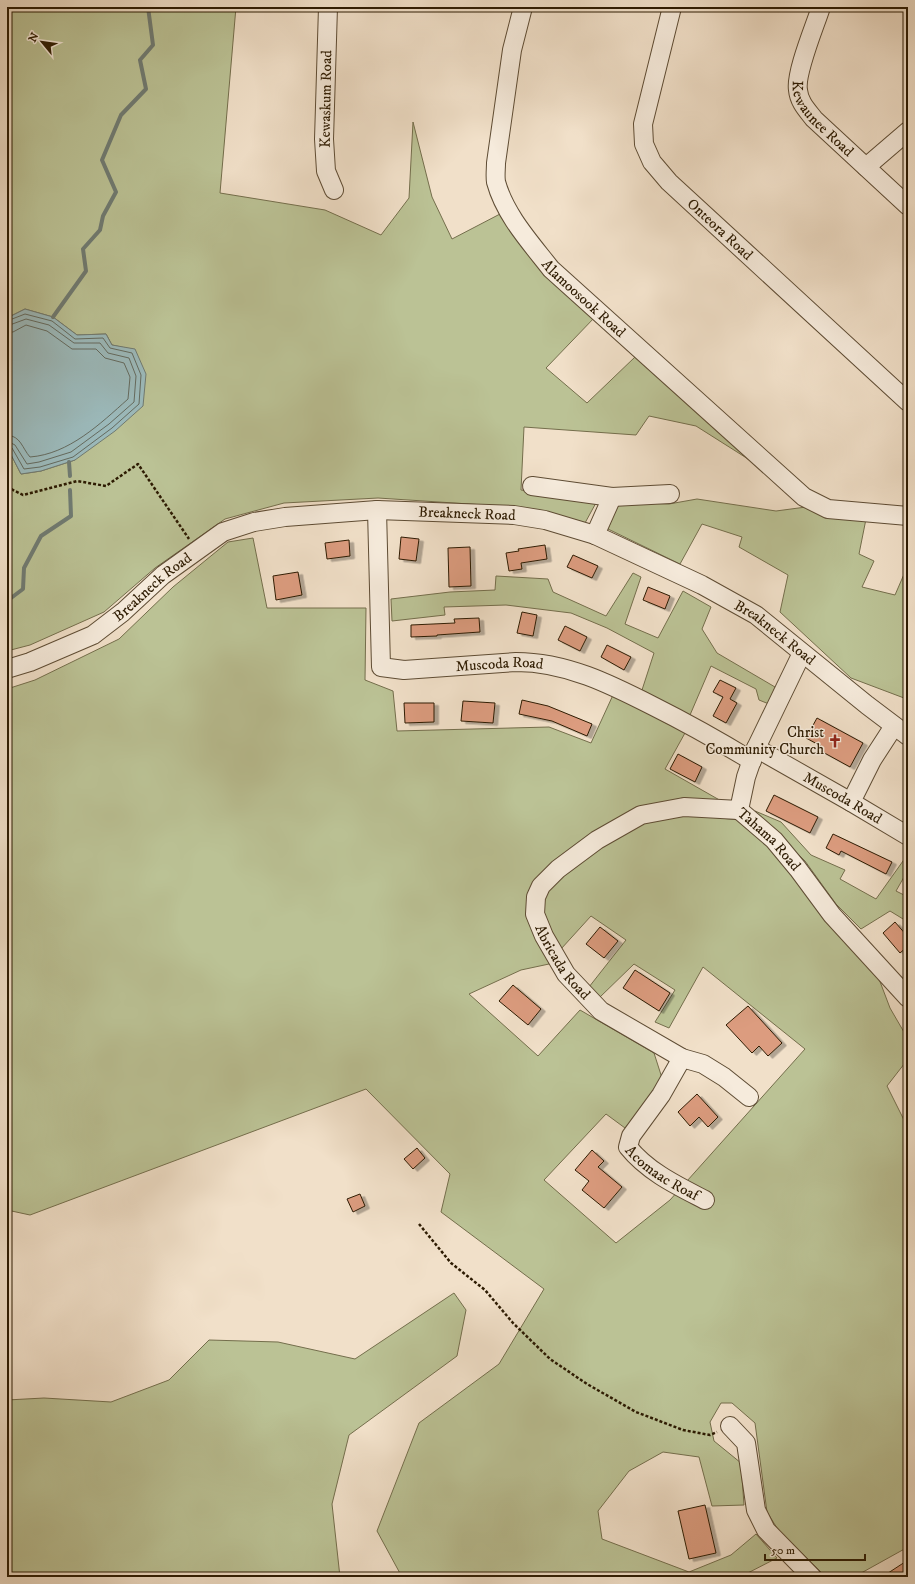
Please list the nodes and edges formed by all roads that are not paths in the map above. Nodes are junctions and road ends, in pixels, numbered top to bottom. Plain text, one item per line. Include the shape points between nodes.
1 (328, 7) edge
2 (522, 7) edge
3 (672, 7) edge
4 (821, 7) edge
5 (908, 131) edge
6 (866, 168) junction
7 (334, 190) dead end
8 (908, 206) edge
9 (905, 394) edge
10 (532, 486) dead end
11 (670, 494) dead end
12 (612, 497) junction
13 (377, 510) junction
14 (908, 516) edge
15 (595, 535) junction
16 (802, 653) junction
17 (7, 669) edge
18 (901, 731) edge
19 (754, 754) junction
20 (851, 802) junction
21 (740, 810) junction
22 (908, 836) edge
23 (908, 998) edge
24 (682, 1058) junction
25 (749, 1097) dead end
26 (705, 1200) dead end
27 (730, 1426) road end
28 (812, 1577) edge

1 - 7 street, Kewaskum Road via 324,138 326,171
2 - 14 street, Alamoosook Road via 512,50 496,163 496,180 505,206 520,230 551,269 804,497 828,509
3 - 9 street, Onteora Road via 643,124 644,144 652,162 669,182
4 - 6 street, Kewaunee Road via 798,74 797,90 803,105 814,119
5 - 6 street
6 - 8 street, Kewaunee Road
10 - 12 street
11 - 12 street
12 - 15 street
13 - 15 street, Breakneck Road via 514,515 545,520
13 - 17 street, Breakneck Road via 285,517 254,522 223,532 163,575 123,612 93,635
13 - 19 street, Muscoda Road via 382,667 404,670 534,662 580,672
15 - 16 street, Breakneck Road via 702,585 756,615
16 - 18 street, Breakneck Road
16 - 19 street, Tahama Road
18 - 20 street via 872,760
19 - 20 street, Muscoda Road
19 - 21 street, Tahama Road via 746,777
20 - 22 street, Muscoda Road
21 - 23 street, Tahama Road via 774,840 832,915
21 - 24 street, Abricada Road via 684,807 641,815 597,840 558,869 541,886 536,897 535,914 544,936 566,974 586,997 600,1011
24 - 25 street, Abricada Road via 703,1064
24 - 26 street, Acomaac Roaf via 661,1095 630,1136 628,1147 664,1178
27 - 28 street via 746,1443 756,1510 766,1530

